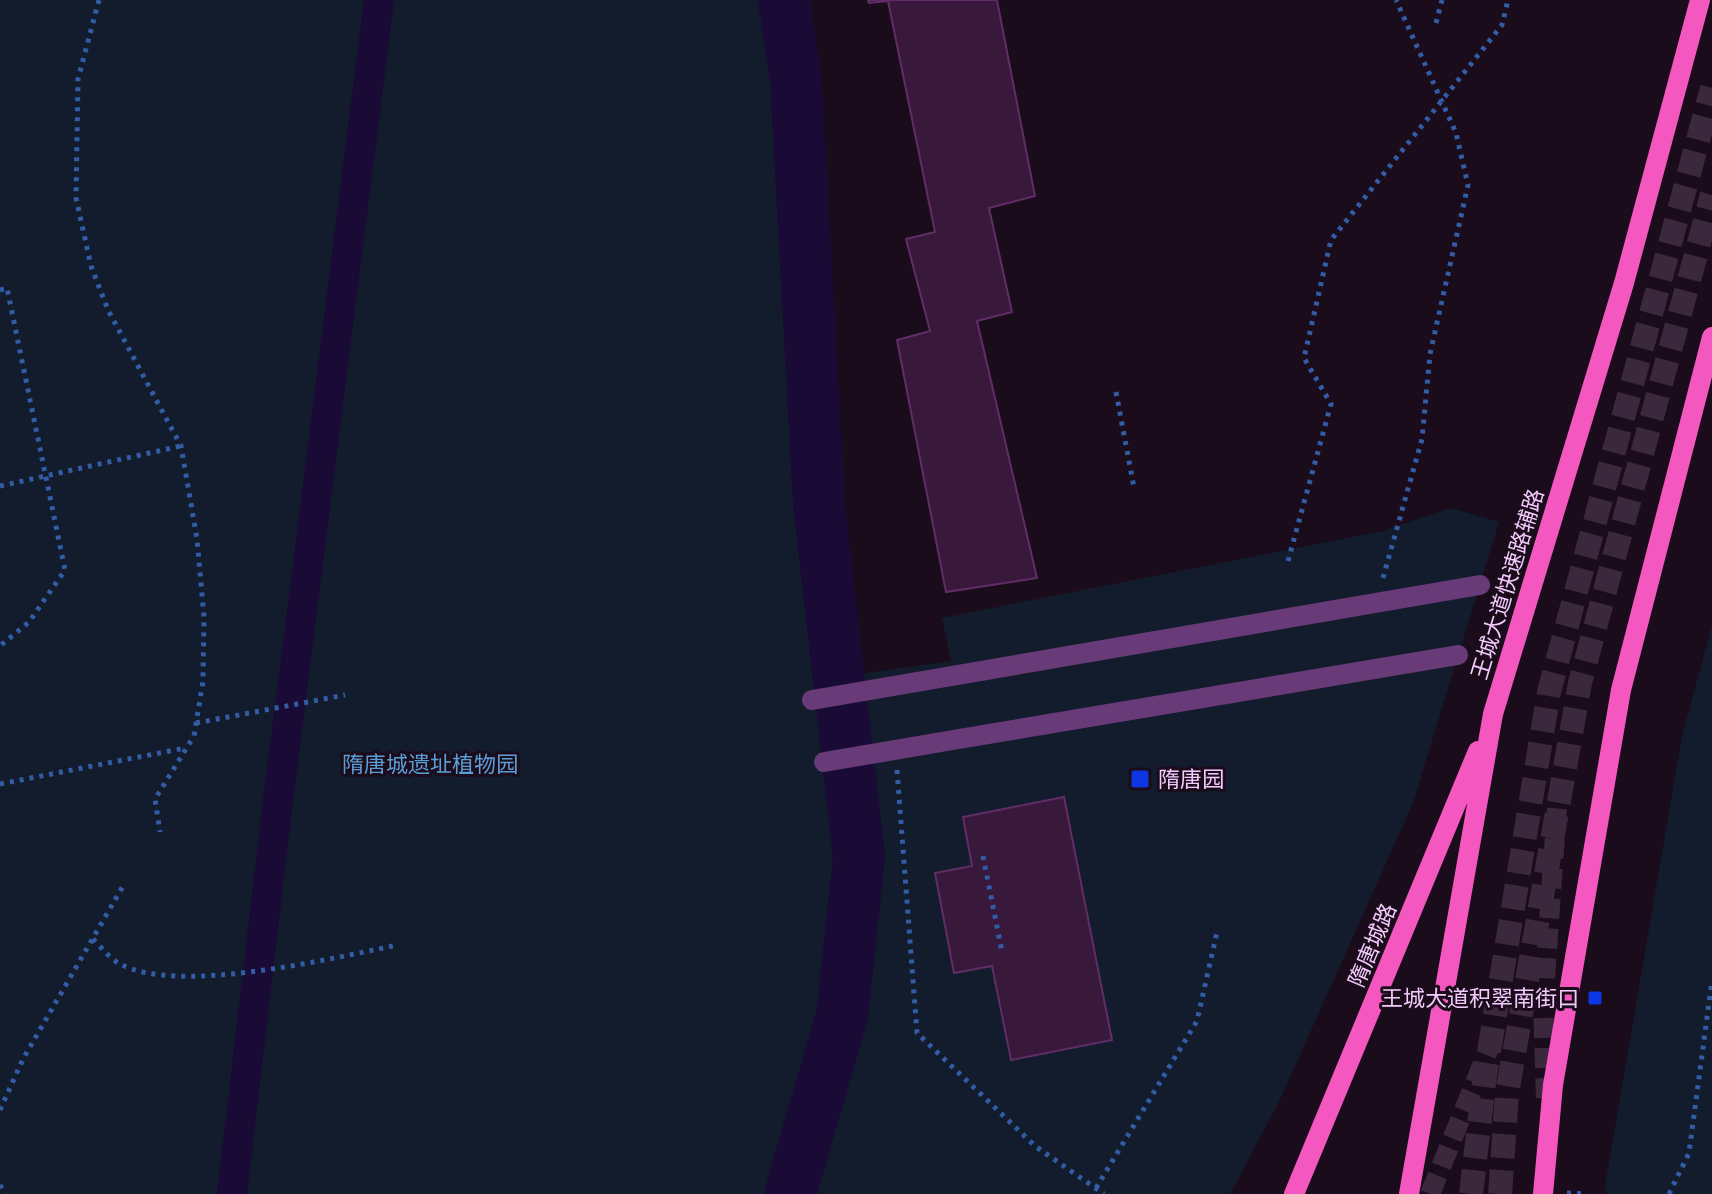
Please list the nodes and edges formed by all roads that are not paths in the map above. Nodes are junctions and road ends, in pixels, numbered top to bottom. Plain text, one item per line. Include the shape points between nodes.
1 (1700, 0) edge
2 (1712, 337) edge
3 (1480, 585) dead end
4 (1458, 655) dead end
5 (812, 700) dead end
6 (1493, 714) junction
7 (824, 762) dead end
8 (1294, 1194) edge
9 (1409, 1194) edge
10 (1543, 1194) edge

1 - 6 main road, 王城大道快速路辅路 via 1624,283
2 - 10 main road via 1621,690 1553,1085
3 - 5 street
4 - 7 street, bridge
6 - 8 main road, 隋唐城路
6 - 9 main road, 王城大道快速路辅路

